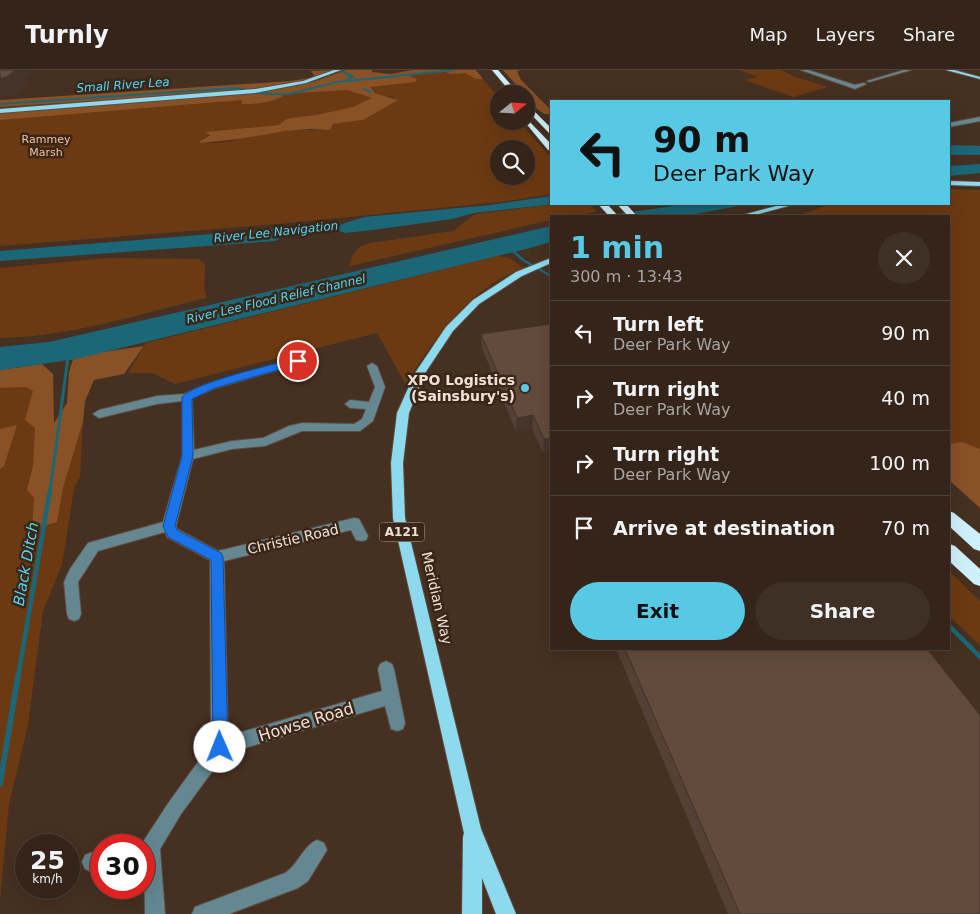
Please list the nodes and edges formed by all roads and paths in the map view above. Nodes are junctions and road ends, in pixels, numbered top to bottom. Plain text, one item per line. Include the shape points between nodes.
1 (496, 70) edge
2 (803, 70) edge
3 (909, 70) edge
4 (948, 70) edge
5 (337, 71) edge
6 (980, 78) edge
7 (508, 85) edge
8 (0, 110) edge
9 (535, 115) edge
10 (980, 119) edge
11 (950, 125) edge
12 (535, 130) edge
13 (550, 131) edge
14 (550, 147) edge
15 (950, 183) edge
16 (980, 184) edge
17 (603, 205) edge
18 (622, 205) edge
19 (788, 205) edge
20 (613, 215) edge
21 (632, 215) edge
22 (747, 215) edge
23 (550, 260) edge
24 (298, 361) dead end
25 (372, 366) dead end
26 (187, 397) junction
27 (350, 404) dead end
28 (373, 406) junction
29 (99, 414) dead end
30 (188, 456) junction
31 (950, 518) edge
32 (169, 526) junction
33 (361, 536) dead end
34 (980, 544) edge
35 (950, 552) edge
36 (217, 557) junction
37 (980, 579) edge
38 (74, 614) dead end
39 (386, 669) dead end
40 (392, 696) junction
41 (397, 723) dead end
42 (220, 747) junction
43 (472, 829) junction
44 (155, 837) edge
45 (317, 850) dead end
46 (153, 899) edge
47 (155, 914) edge
48 (202, 914) edge
49 (472, 914) edge
50 (506, 914) edge

1 - 7 highway
2 - 3 street via 855,86
4 - 6 main road
5 - 8 main road via 304,82 251,92
9 - 13 highway
10 - 11 street
12 - 14 highway
15 - 16 main road
17 - 20 highway
18 - 21 highway
19 - 22 main road
23 - 43 main road, Meridian Way / A121 via 519,274 476,302 449,329 420,373 404,413 397,463 399,518
24 - 26 street via 212,386
25 - 28 street via 380,387
26 - 29 street via 157,400
26 - 30 street
27 - 28 street
28 - 30 street via 367,421 356,428 302,427 265,442 232,445
30 - 32 street
31 - 34 highway
32 - 36 street via 172,533
32 - 38 street via 93,547 71,582
33 - 36 street, Christie Road via 354,523
35 - 37 highway
36 - 42 street
39 - 40 street
40 - 41 street
40 - 42 street, Howse Road
42 - 44 street
43 - 49 main road, Meridian Way / A121
43 - 50 main road, Meridian Way / A121
45 - 48 street via 301,874 292,881
46 - 47 street

